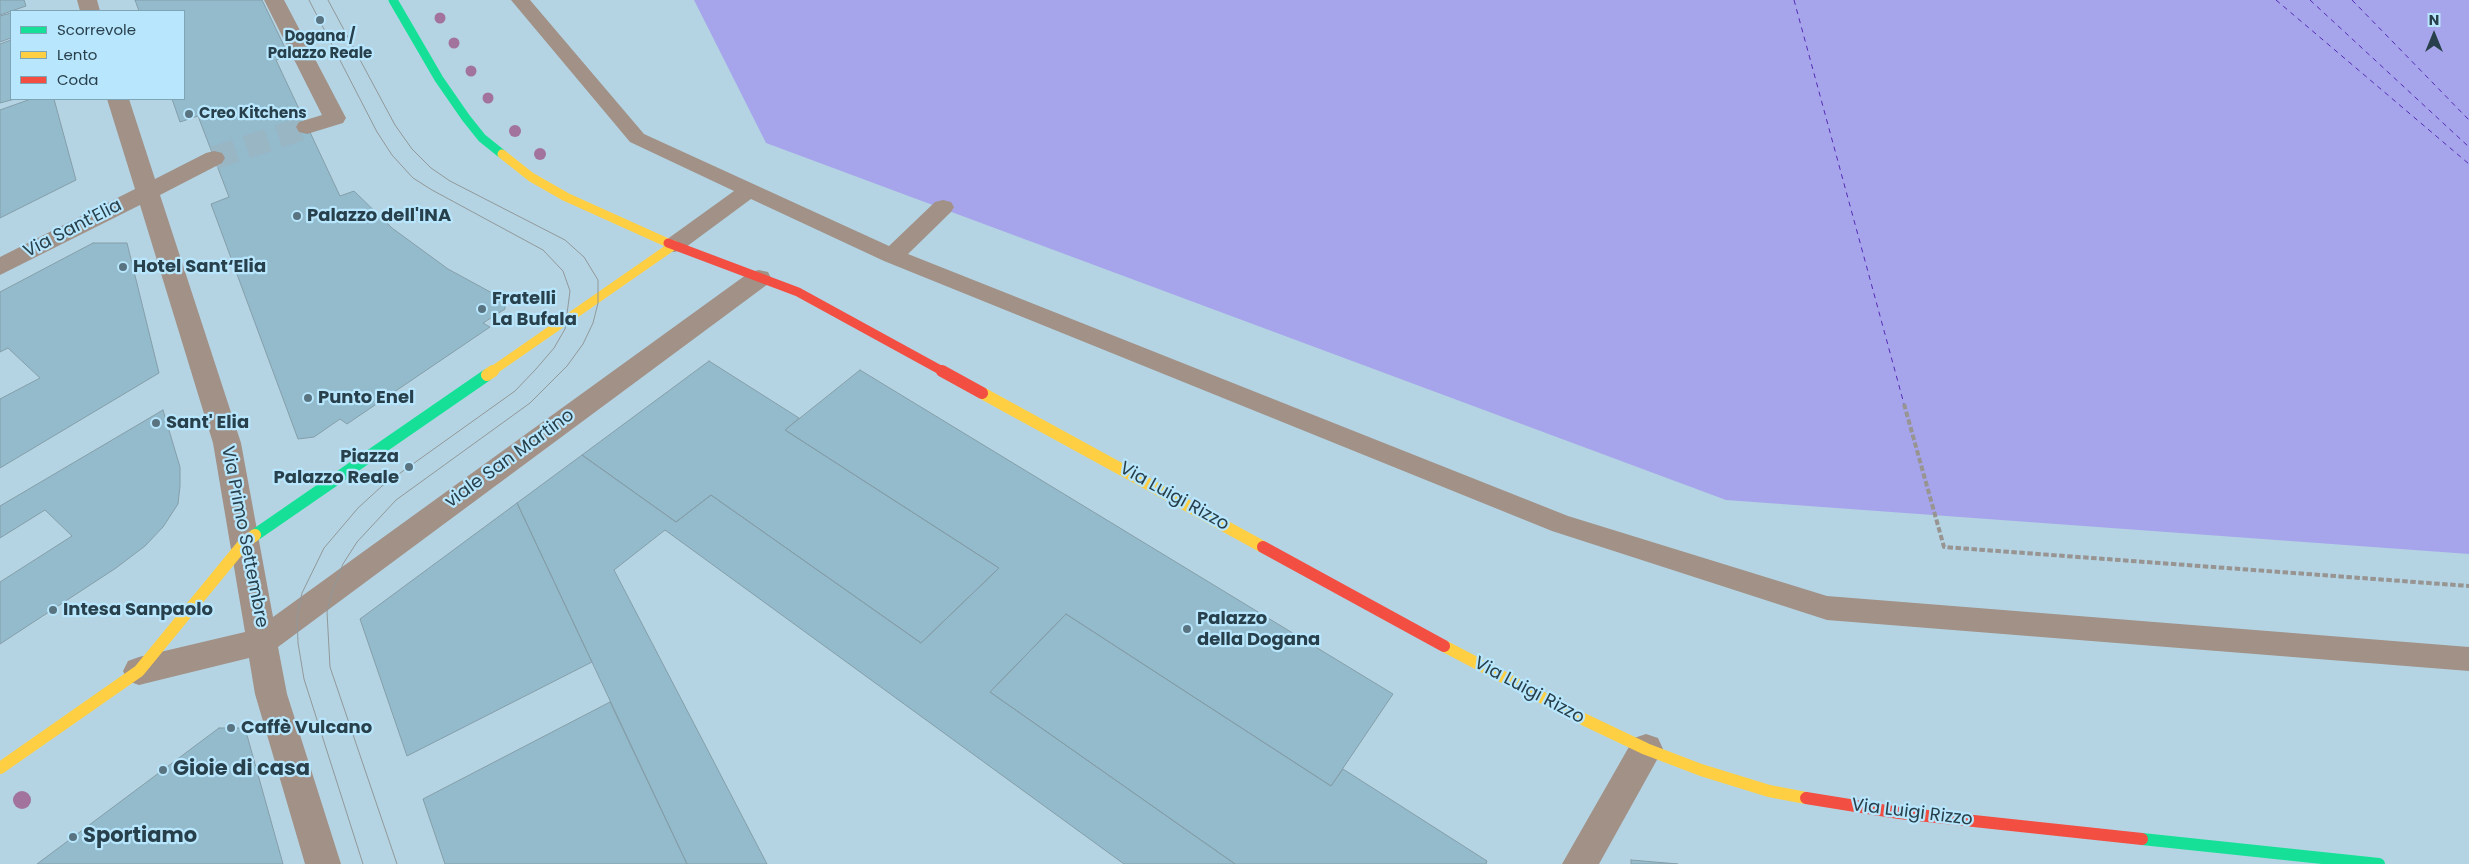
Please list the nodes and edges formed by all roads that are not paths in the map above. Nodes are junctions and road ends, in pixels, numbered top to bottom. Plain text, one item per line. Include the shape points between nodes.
1 (274, 0) edge
2 (393, 0) edge
3 (520, 0) edge
4 (118, 100) edge
5 (307, 127) tunnel mouth
6 (214, 158) tunnel mouth
7 (750, 190) junction
8 (146, 192) junction
9 (943, 207) dead end
10 (674, 245) junction
11 (892, 256) junction
12 (0, 267) edge
13 (758, 278) junction
14 (245, 542) junction
15 (263, 641) junction
16 (2469, 659) edge
17 (139, 671) junction
18 (1646, 749) junction
19 (0, 768) edge
20 (323, 864) edge
21 (1580, 864) edge
22 (2379, 864) edge

1 - 5 street via 335,118
2 - 10 main road, Via Luigi Rizzo via 439,79 482,138 494,149 531,177 566,197
3 - 7 lane via 637,138
4 - 8 street, Via Primo Settembre
6 - 8 street, Via Sant'Elia
7 - 10 lane
7 - 11 lane
8 - 12 street, Via Sant'Elia
8 - 14 street, Via Primo Settembre via 227,443
9 - 11 lane
10 - 13 main road, Via Luigi Rizzo
10 - 14 main road
11 - 16 lane via 1561,524 1827,608
13 - 15 street, viale San Martino
13 - 18 main road, Via Luigi Rizzo via 806,297 1468,659
14 - 15 street, Via Primo Settembre
14 - 17 main road
15 - 17 street
15 - 20 street, Via Primo Settembre via 272,694
17 - 19 main road
18 - 21 street
18 - 22 main road, Via Luigi Rizzo via 1769,791 1837,804

